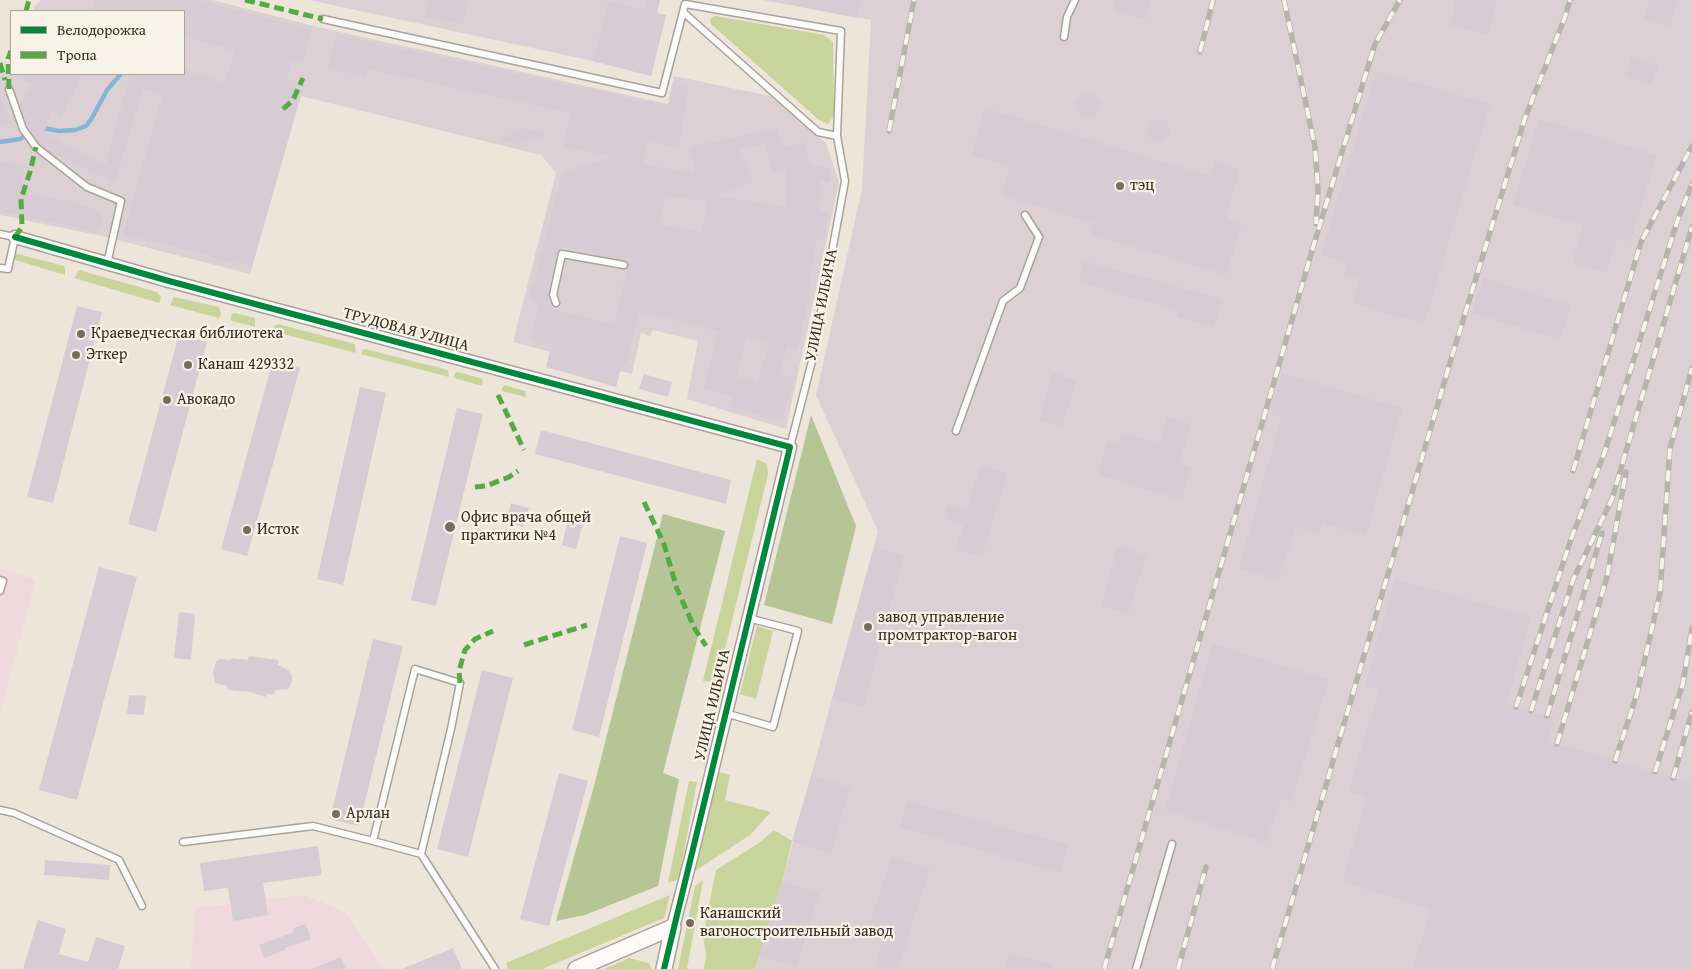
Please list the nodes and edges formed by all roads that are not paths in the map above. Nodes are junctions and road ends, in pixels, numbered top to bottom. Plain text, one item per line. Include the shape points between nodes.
1 (1075, 0) edge
2 (683, 12) junction
3 (323, 20) dead end
4 (1064, 37) dead end
5 (8, 89) dead end
6 (837, 136) junction
7 (1025, 215) dead end
8 (0, 234) edge
9 (15, 238) junction
10 (107, 264) junction
11 (624, 266) dead end
12 (0, 268) edge
13 (556, 303) dead end
14 (956, 431) dead end
15 (790, 447) junction
16 (0, 580) edge
17 (0, 591) edge
18 (748, 618) junction
19 (725, 713) junction
20 (0, 810) edge
21 (373, 841) junction
22 (183, 842) dead end
23 (1172, 844) dead end
24 (420, 854) junction
25 (142, 906) dead end
26 (673, 927) junction
27 (495, 969) edge
28 (576, 969) edge
29 (664, 969) edge
30 (1136, 969) edge

1 - 4 lane via 1067,17
2 - 3 lane via 662,93
2 - 6 lane via 818,132
2 - 6 lane, УЛИЦА ИЛЬИЧА via 685,4 841,31
5 - 10 lane via 23,129 36,147 86,187 121,201
6 - 15 lane, УЛИЦА ИЛЬИЧА via 845,181 812,361
7 - 14 lane via 1039,237 1020,288 1003,301
8 - 9 lane
9 - 10 street, ТРУДОВАЯ УЛИЦА
9 - 12 lane via 8,269
10 - 15 street, ТРУДОВАЯ УЛИЦА
11 - 13 lane via 562,254 553,295
15 - 18 street, УЛИЦА ИЛЬИЧА
16 - 17 lane via 3,581
18 - 19 street, УЛИЦА ИЛЬИЧА
18 - 19 lane via 798,631 774,727
19 - 26 street, УЛИЦА ИЛЬИЧА
20 - 25 lane via 119,860
21 - 22 lane via 313,826
21 - 24 lane
21 - 24 lane via 415,669 460,683
23 - 30 lane
24 - 27 lane
26 - 28 street
26 - 29 street, УЛИЦА ИЛЬИЧА

